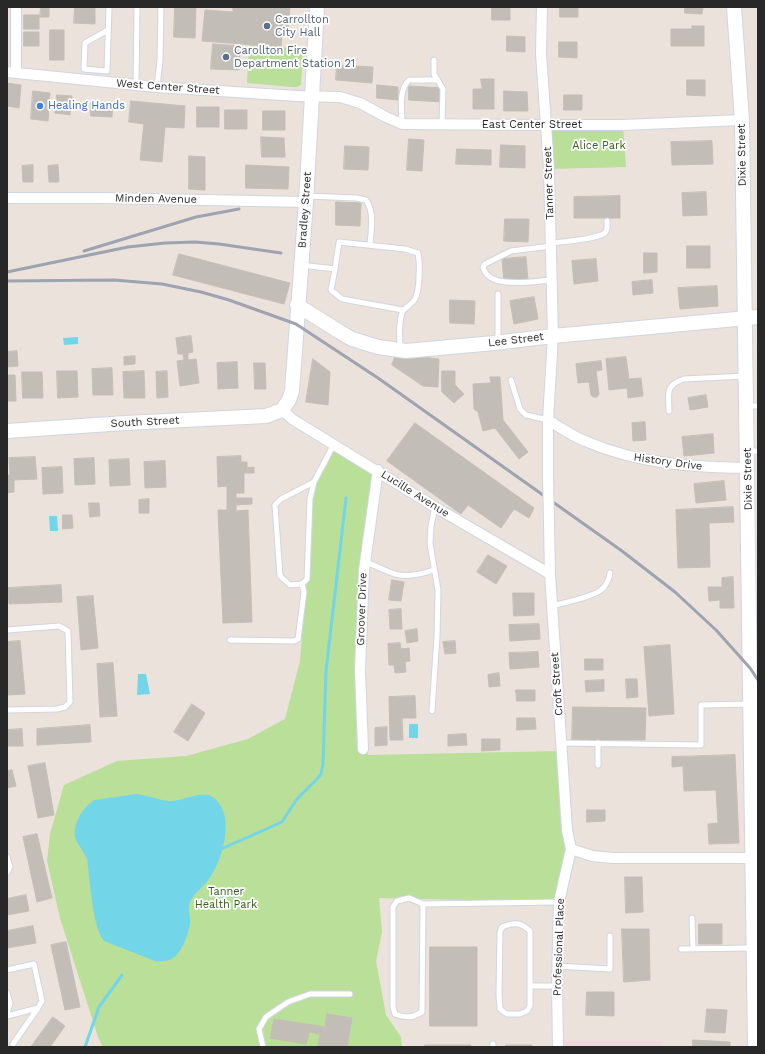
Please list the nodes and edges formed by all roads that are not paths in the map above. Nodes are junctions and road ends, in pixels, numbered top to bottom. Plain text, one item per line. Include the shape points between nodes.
1 (16, 7) edge
2 (109, 7) edge
3 (138, 7) edge
4 (161, 7) edge
5 (317, 7) edge
6 (542, 7) edge
7 (734, 7) edge
8 (108, 30) junction
9 (434, 60) dead end
10 (12, 72) edge
11 (437, 80) junction
12 (136, 85) junction
13 (157, 87) junction
14 (312, 96) junction
15 (329, 96) joint
16 (742, 120) junction
17 (402, 124) junction
18 (442, 124) junction
19 (546, 125) junction
20 (7, 198) edge
21 (306, 199) junction
22 (607, 221) dead end
23 (370, 245) junction
24 (551, 245) junction
25 (300, 265) junction
26 (335, 269) junction
27 (552, 280) junction
28 (498, 294) dead end
29 (297, 305) junction
30 (403, 310) junction
31 (751, 317) edge
32 (553, 336) junction
33 (498, 343) junction
34 (400, 350) junction
35 (746, 376) junction
36 (511, 380) dead end
37 (752, 406) edge
38 (282, 410) junction
39 (669, 411) dead end
40 (548, 420) junction
41 (7, 431) edge
42 (334, 444) junction
43 (753, 451) edge
44 (748, 468) junction
45 (378, 470) junction
46 (314, 482) junction
47 (435, 507) junction
48 (365, 562) junction
49 (434, 570) junction
50 (610, 573) dead end
51 (550, 574) junction
52 (302, 584) junction
53 (552, 606) junction
54 (7, 630) edge
55 (754, 636) edge
56 (230, 640) dead end
57 (751, 704) junction
58 (7, 710) edge
59 (432, 711) dead end
60 (561, 743) junction
61 (598, 743) junction
62 (363, 749) dead end
63 (598, 765) dead end
64 (755, 818) edge
65 (571, 849) junction
66 (7, 857) edge
67 (755, 864) edge
68 (7, 873) edge
69 (559, 902) junction
70 (423, 904) junction
71 (692, 918) dead end
72 (610, 936) dead end
73 (693, 948) junction
74 (754, 948) junction
75 (681, 949) dead end
76 (557, 966) junction
77 (7, 970) edge
78 (530, 986) junction
79 (557, 986) junction
80 (7, 993) edge
81 (350, 994) dead end
82 (38, 1008) junction
83 (7, 1013) edge
84 (7, 1016) edge
85 (757, 1018) edge
86 (13, 1044) dead end
87 (263, 1047) edge
88 (558, 1047) edge
89 (755, 1047) edge

1 - 10 street
2 - 8 lane
3 - 12 lane
4 - 13 lane
5 - 14 street, Bradley Street
6 - 19 street, Tanner Street via 541,53
7 - 16 street, Dixie Street
8 - 8 lane via 85,43 84,69 107,71
9 - 11 lane via 434,74
10 - 12 street, West Center Street
11 - 17 lane via 409,80 406,83 401,101
11 - 18 lane via 443,89
12 - 13 street, West Center Street
13 - 14 street, West Center Street
14 - 15 street, West Center Street
14 - 21 street, Bradley Street
15 - 17 street, East Center Street via 351,99
16 - 19 street, East Center Street
16 - 31 street, Dixie Street
17 - 18 street, East Center Street
18 - 19 street, East Center Street
19 - 24 street, Tanner Street
20 - 21 street, Minden Avenue
21 - 23 lane via 366,200 372,217
21 - 25 street, Bradley Street
22 - 24 lane via 607,230 604,234
23 - 26 lane via 339,242
23 - 30 lane via 418,253 420,262 415,300
24 - 27 street, Tanner Street
24 - 27 lane via 511,251 483,267 490,278 500,282
25 - 26 lane
25 - 29 street, Bradley Street
26 - 30 lane via 331,290 342,299
27 - 32 street, Tanner Street
28 - 33 lane
29 - 34 street, Lee Street via 352,338 378,347
29 - 38 street, Bradley Street via 292,391
30 - 34 lane
31 - 32 street, Lee Street
31 - 35 street, Dixie Street
32 - 33 street, Lee Street
32 - 40 street, Croft Street
33 - 34 street, Lee Street via 420,351
35 - 37 street, Dixie Street
35 - 39 lane via 684,379 674,383 669,390
36 - 40 lane via 520,409 526,415
37 - 43 street, Dixie Street
38 - 41 street, South Street via 266,416
38 - 42 street, Lucille Avenue via 292,419
40 - 44 street, History Drive via 584,441 624,455 689,466
40 - 51 street, Croft Street, bridge
42 - 45 street, Lucille Avenue
42 - 46 lane
43 - 44 street, Dixie Street
44 - 55 street, Dixie Street
45 - 47 street, Lucille Avenue
45 - 48 street, Groover Drive
46 - 52 lane via 310,499 307,579
46 - 52 lane via 281,499 276,505 280,576 290,585
47 - 49 lane via 430,544
47 - 51 street, Lucille Avenue
48 - 49 lane via 397,575 423,574
48 - 62 street, Groover Drive via 360,670
49 - 59 lane via 438,590
50 - 53 lane via 602,590
51 - 53 street, Croft Street
52 - 56 lane via 304,592 298,639
53 - 60 street, Croft Street
54 - 58 lane via 59,626 68,631 70,702 65,707 57,709
55 - 57 street, Dixie Street
57 - 61 lane via 701,704 701,745
57 - 64 street, Dixie Street
60 - 61 lane
60 - 65 street, Croft Street via 567,830
61 - 63 lane
64 - 67 street, Dixie Street
65 - 67 street via 592,856 613,858
65 - 69 street, Professional Place
66 - 68 lane via 10,867
67 - 74 street, Dixie Street
69 - 70 lane
69 - 76 street, Professional Place
70 - 70 lane via 409,898 397,900 394,907 393,1007 395,1014 403,1018 422,1012
71 - 73 lane
72 - 76 lane via 610,969
73 - 74 lane
73 - 75 lane
74 - 85 street, Dixie Street
76 - 79 street, Professional Place
77 - 82 lane via 34,964 42,1002
78 - 78 lane via 530,1006 527,1011 507,1014 500,1009 502,927 518,923 525,925 530,931
78 - 79 lane
79 - 88 street, Professional Place
80 - 83 lane via 10,1003
81 - 87 lane via 310,994 288,1002 266,1017 259,1029
82 - 84 lane
82 - 86 lane
85 - 89 street, Dixie Street

